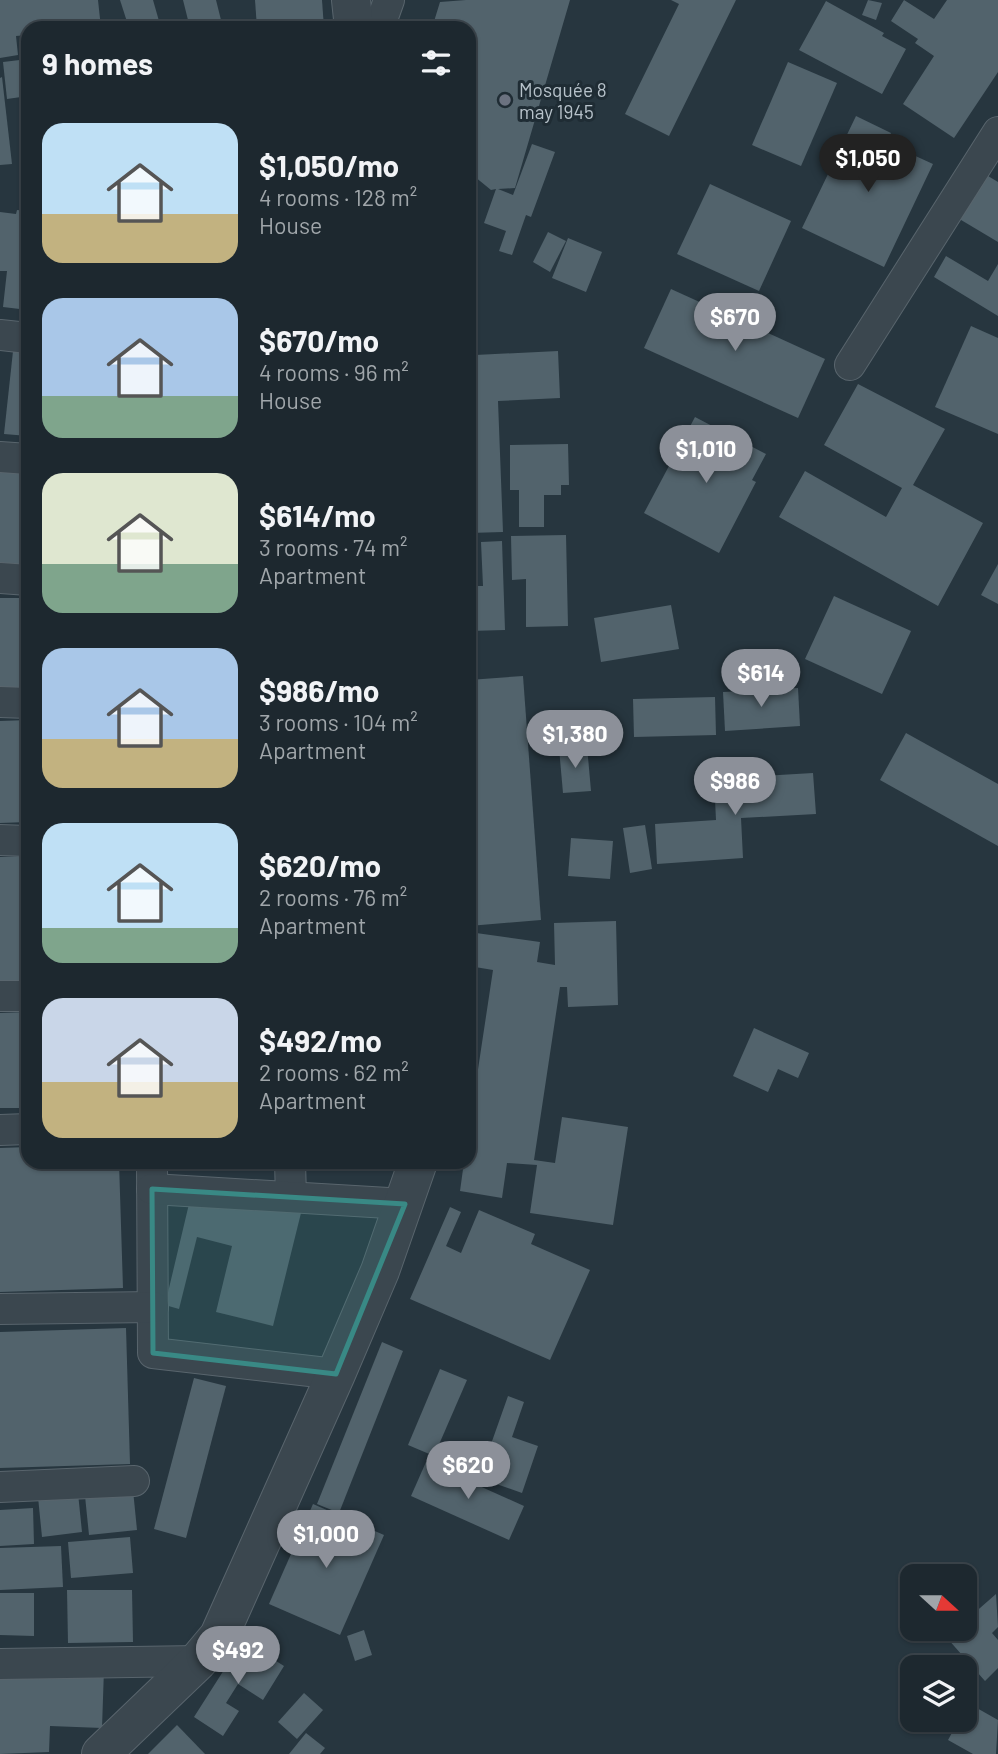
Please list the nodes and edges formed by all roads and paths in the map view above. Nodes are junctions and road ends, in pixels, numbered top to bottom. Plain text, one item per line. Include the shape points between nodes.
1 (351, 0) edge
2 (389, 0) edge
3 (353, 21) edge
4 (382, 21) edge
5 (998, 132) edge
6 (0, 335) edge
7 (21, 337) edge
8 (850, 365) dead end
9 (0, 457) edge
10 (21, 458) edge
11 (0, 578) edge
12 (21, 580) edge
13 (0, 702) edge
14 (21, 703) edge
15 (0, 840) edge
16 (21, 841) edge
17 (0, 996) edge
18 (21, 996) edge
19 (21, 1129) edge
20 (0, 1130) edge
21 (290, 1169) edge
22 (416, 1169) edge
23 (152, 1175) edge
24 (291, 1197) junction
25 (405, 1204) junction
26 (153, 1307) junction
27 (0, 1309) edge
28 (336, 1374) junction
29 (134, 1481) dead end
30 (0, 1487) edge
31 (198, 1661) junction
32 (0, 1664) edge
33 (101, 1754) edge

1 - 3 street
2 - 4 street
5 - 8 street
6 - 7 street
9 - 10 street
11 - 12 street
13 - 14 street
15 - 16 street
17 - 18 street
19 - 20 street
21 - 24 street
22 - 25 street
23 - 24 street
23 - 26 street
24 - 25 street
25 - 28 street
26 - 27 street
26 - 28 street via 153,1353
28 - 31 street via 219,1636
29 - 30 street
31 - 32 street
31 - 33 street

